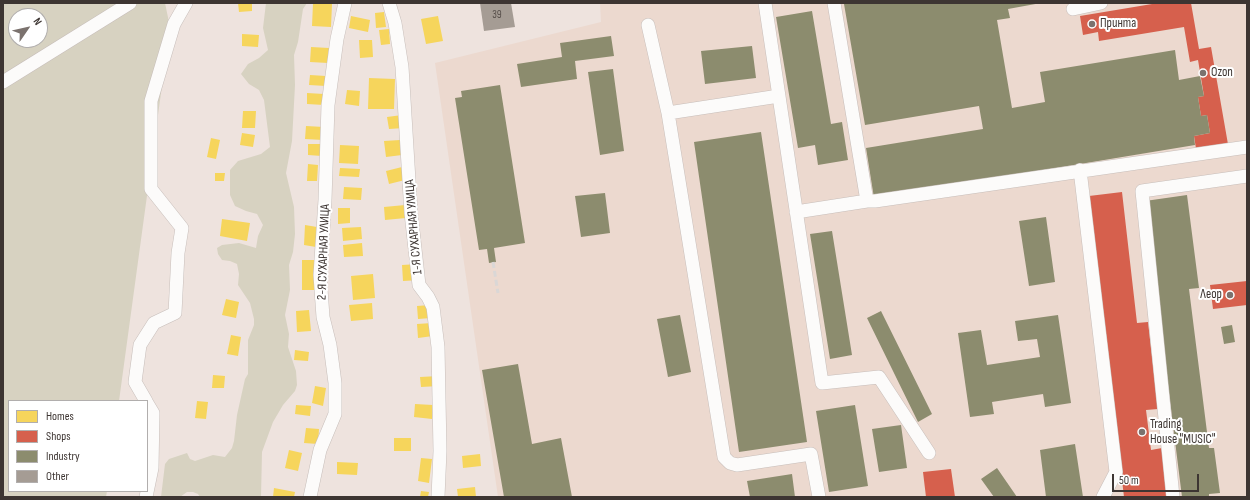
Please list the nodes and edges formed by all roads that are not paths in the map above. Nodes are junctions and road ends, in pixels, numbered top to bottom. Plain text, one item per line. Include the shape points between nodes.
1 (130, 3) edge
2 (186, 3) edge
3 (345, 3) edge
4 (389, 3) edge
5 (765, 3) edge
6 (834, 3) edge
7 (1101, 3) edge
8 (1073, 9) dead end
9 (648, 25) dead end
10 (3, 82) edge
11 (779, 96) junction
12 (668, 113) junction
13 (1247, 147) edge
14 (1080, 170) junction
15 (1247, 176) edge
16 (867, 201) junction
17 (796, 212) junction
18 (146, 400) edge
19 (148, 404) edge
20 (930, 453) dead end
21 (148, 487) edge
22 (310, 497) edge
23 (438, 497) edge
24 (818, 497) edge
25 (1103, 497) edge
26 (1173, 497) edge

1 - 10 street
2 - 18 street via 174,24 150,101 151,189 182,228 175,313 154,322 140,345 135,382
3 - 22 street, 2-Я СУХАРНАЯ УЛИЦА via 328,105 320,275 323,317 335,383 335,414 320,450
4 - 23 street, 1-Я СУХАРНАЯ УЛИЦА via 402,67 411,213 419,285 433,307 438,347
5 - 11 street
6 - 16 street
7 - 8 street
9 - 12 street
11 - 12 street
11 - 17 street
12 - 24 street via 724,456 730,463 737,465 811,454
13 - 14 street
14 - 16 street
14 - 25 street via 1116,472
15 - 26 street via 1142,191
16 - 17 street
17 - 20 street via 822,383 879,377
19 - 21 street via 153,413 152,468

